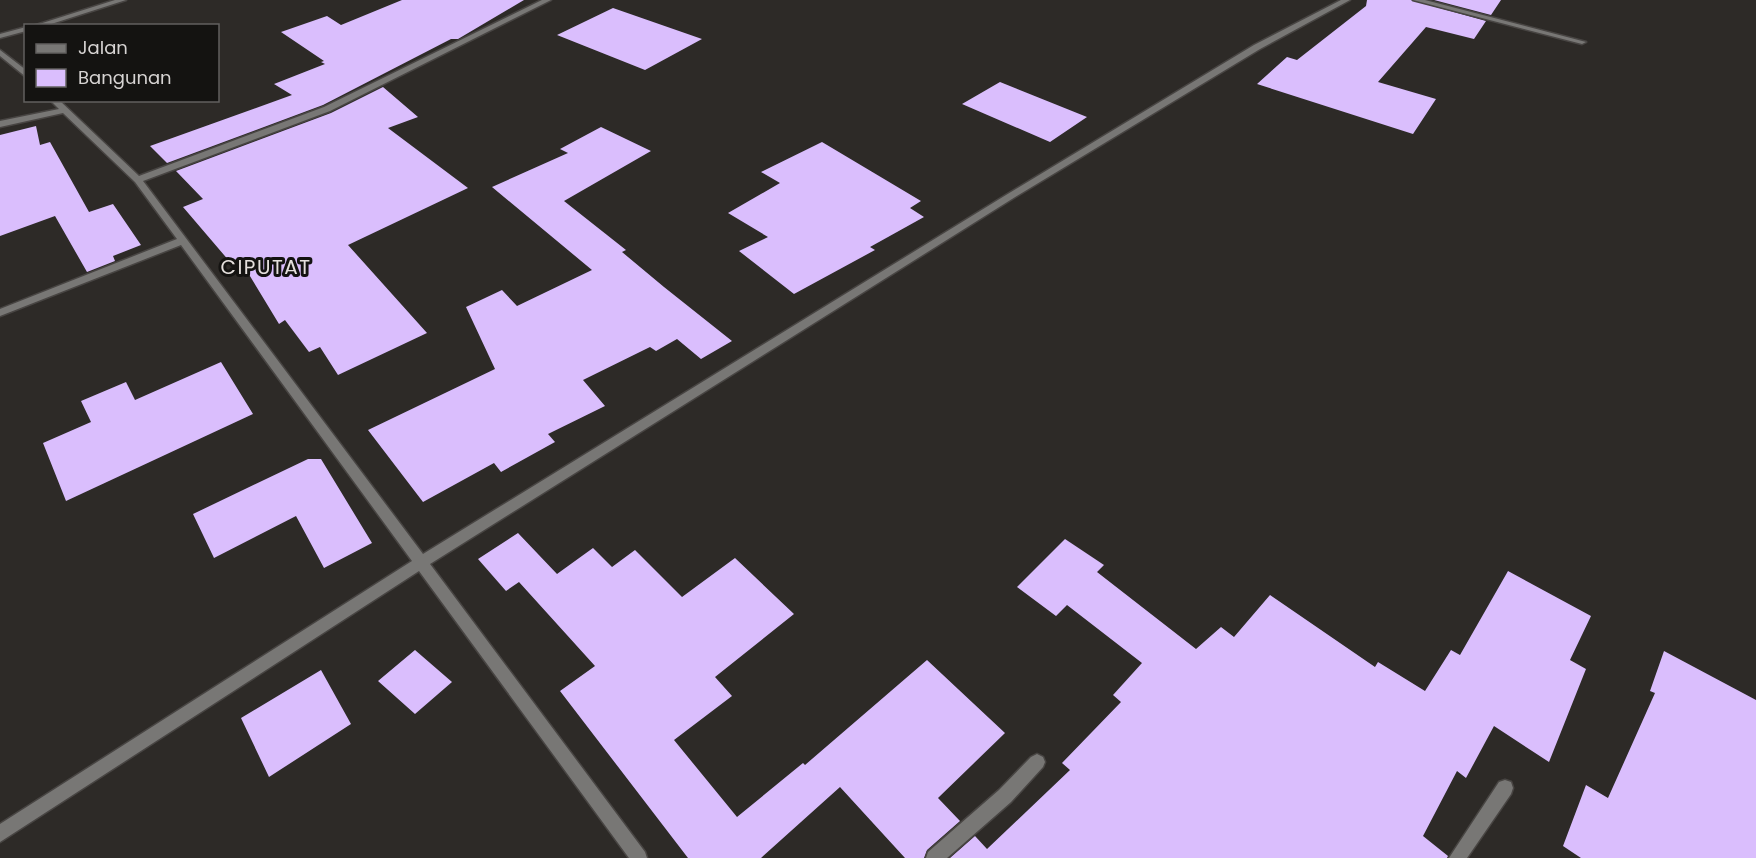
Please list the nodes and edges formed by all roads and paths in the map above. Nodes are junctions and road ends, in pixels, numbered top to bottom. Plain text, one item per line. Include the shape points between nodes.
1 (122, 0) edge
2 (547, 0) edge
3 (1346, 0) edge
4 (1417, 0) edge
5 (43, 24) edge
6 (24, 29) edge
7 (0, 36) edge
8 (1582, 42) dead end
9 (0, 52) edge
10 (24, 73) edge
11 (56, 102) edge
12 (65, 110) junction
13 (0, 124) edge
14 (138, 180) junction
15 (181, 241) junction
16 (0, 313) edge
17 (420, 563) junction
18 (1037, 762) dead end
19 (1504, 788) dead end
20 (0, 834) edge
21 (639, 858) edge
22 (933, 858) edge
23 (1457, 858) edge

1 - 5 street
2 - 14 street via 327,109
3 - 17 street via 1152,109
4 - 8 street
6 - 7 street
9 - 10 street
11 - 12 street
12 - 13 street
12 - 14 street
14 - 15 street
15 - 16 street
15 - 17 street
17 - 20 street
17 - 21 street
18 - 22 street via 1005,796
19 - 23 street

